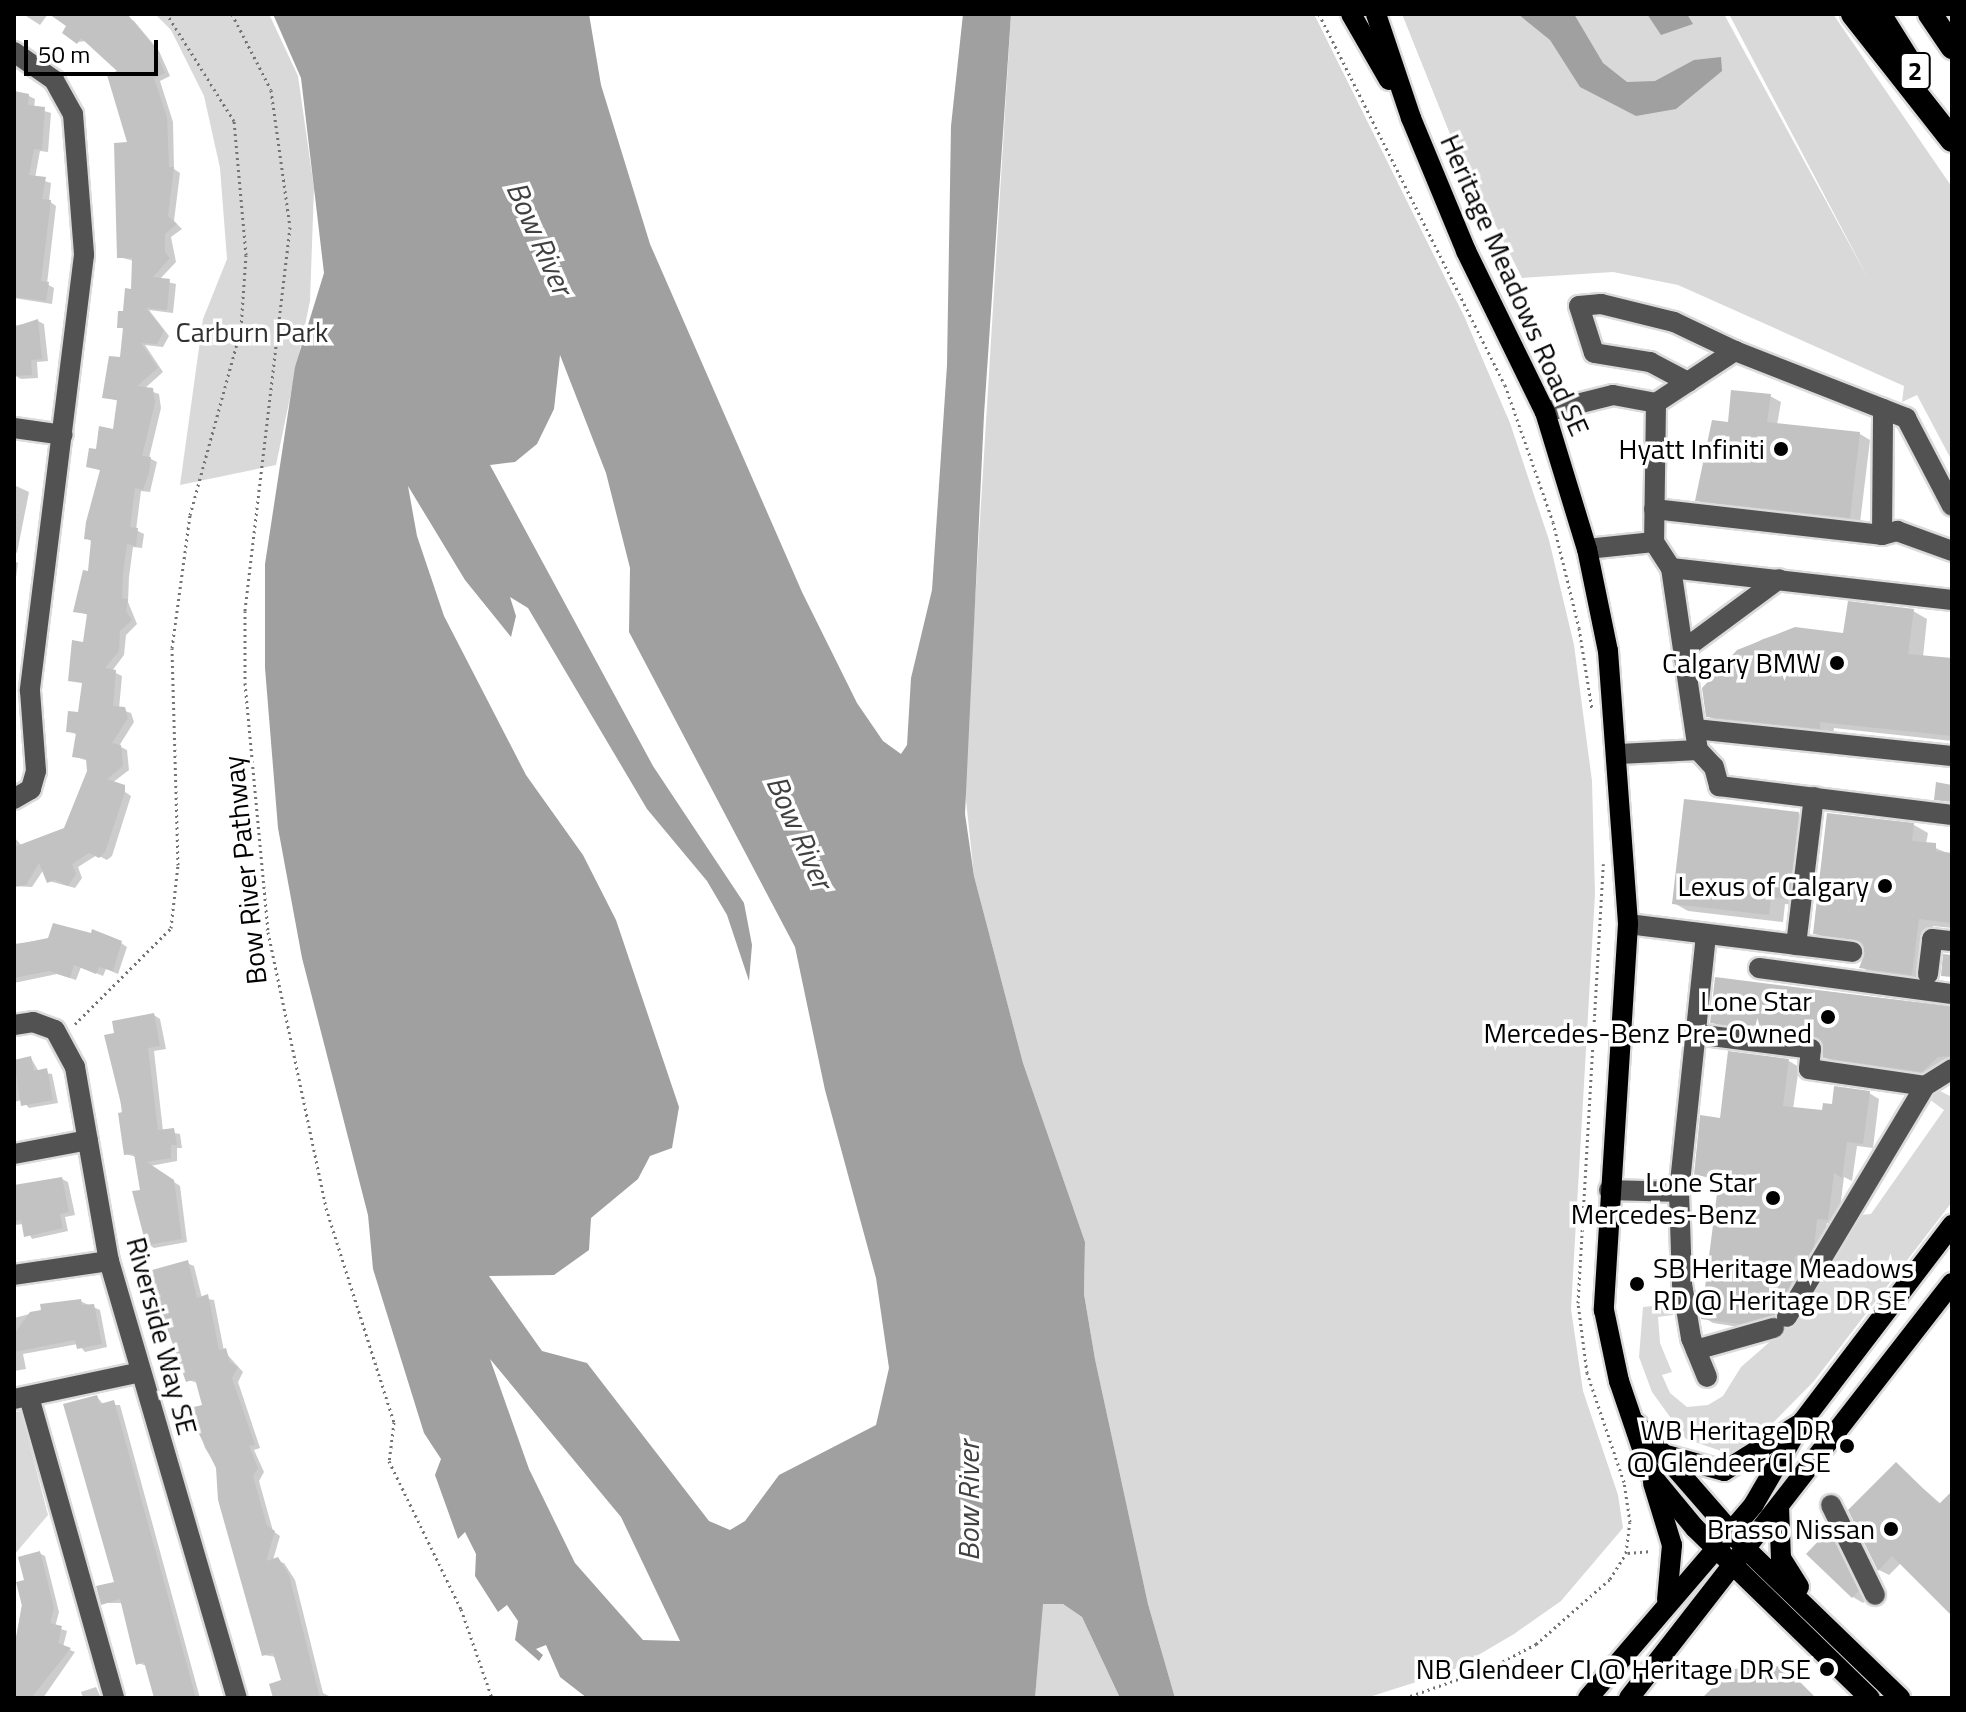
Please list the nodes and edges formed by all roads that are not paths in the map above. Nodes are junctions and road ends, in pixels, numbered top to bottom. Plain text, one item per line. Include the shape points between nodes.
1 (1351, 14) edge
2 (1376, 14) edge
3 (1853, 14) edge
4 (1879, 14) edge
5 (1930, 14) edge
6 (1952, 47) edge
7 (14, 52) edge
8 (1411, 118) junction
9 (1952, 127) edge
10 (1952, 140) edge
11 (1735, 351) junction
12 (1688, 382) junction
13 (1656, 403) junction
14 (1883, 409) junction
15 (1545, 412) junction
16 (14, 428) edge
17 (63, 435) junction
18 (1952, 506) edge
19 (1654, 509) junction
20 (1882, 535) junction
21 (1654, 542) junction
22 (1587, 549) junction
23 (1952, 551) edge
24 (1671, 568) junction
25 (1779, 579) junction
26 (1952, 600) edge
27 (1683, 650) junction
28 (1695, 729) junction
29 (1698, 750) junction
30 (1619, 754) junction
31 (1952, 756) edge
32 (1814, 797) junction
33 (14, 799) edge
34 (1952, 815) edge
35 (1628, 924) junction
36 (1706, 934) junction
37 (1952, 941) edge
38 (1796, 945) junction
39 (1852, 952) dead end
40 (1759, 968) dead end
41 (1928, 974) dead end
42 (1952, 994) edge
43 (14, 1025) edge
44 (1696, 1034) junction
45 (1952, 1069) edge
46 (1925, 1086) junction
47 (88, 1140) junction
48 (14, 1154) edge
49 (1609, 1190) junction
50 (1679, 1192) junction
51 (1952, 1225) edge
52 (109, 1261) junction
53 (14, 1275) edge
54 (1952, 1283) edge
55 (1696, 1350) junction
56 (141, 1372) junction
57 (1707, 1377) dead end
58 (22, 1398) edge
59 (1802, 1422) junction
60 (1637, 1424) junction
61 (1666, 1455) junction
62 (1651, 1475) junction
63 (1831, 1505) dead end
64 (1779, 1507) junction
65 (1730, 1533) junction
66 (1716, 1550) junction
67 (1747, 1550) junction
68 (1733, 1567) junction
69 (1875, 1595) dead end
70 (1667, 1600) junction
71 (1847, 1646) junction
72 (1867, 1697) edge
73 (114, 1698) edge
74 (237, 1698) edge
75 (1588, 1698) edge
76 (1629, 1698) edge
77 (1900, 1698) edge

1 - 8 main road, Heritage Meadows Road SE
2 - 8 main road, Heritage Meadows Road SE
3 - 10 highway
4 - 9 highway, 2
5 - 6 highway, 2
7 - 17 street via 65,93 79,144 84,255
8 - 15 main road, Heritage Meadows Road SE via 1466,251
11 - 12 street
11 - 12 street via 1674,322 1601,304 1579,306 1594,353 1650,362
11 - 14 street
12 - 13 street
13 - 15 street via 1613,395
13 - 19 street
14 - 18 street via 1906,418
14 - 20 street
15 - 22 main road, Heritage Meadows Road SE
16 - 17 street
17 - 33 street via 30,691 36,771 31,789
19 - 20 street
19 - 21 street
20 - 23 street via 1897,531
21 - 22 street
21 - 24 street
22 - 30 main road, Heritage Meadows Road SE via 1608,651
24 - 25 street
24 - 27 street
25 - 26 street
25 - 27 street
27 - 28 street
28 - 29 street
28 - 31 street
29 - 30 street
29 - 32 street via 1714,767 1719,786
30 - 35 main road, Heritage Meadows Road SE
32 - 34 street
32 - 38 street
35 - 36 street
35 - 49 main road, Heritage Meadows Road SE
36 - 38 street
36 - 44 street
37 - 41 street via 1932,939
38 - 39 street
40 - 42 street
43 - 47 street, Riverside Way SE via 41,1023 60,1035 75,1067
44 - 46 street via 1811,1049 1809,1069
44 - 50 street
45 - 46 street
46 - 55 street via 1780,1323
47 - 48 street
47 - 52 street, Riverside Way SE
49 - 50 street
49 - 60 main road, Heritage Meadows Road SE via 1604,1310 1619,1381
50 - 55 street via 1682,1284
51 - 59 main road
52 - 53 street
52 - 56 street, Riverside Way SE
54 - 64 main road
55 - 57 street
56 - 58 street
56 - 74 street, Riverside Way SE
58 - 73 street
59 - 61 main road via 1724,1471
59 - 65 main road via 1759,1497
60 - 61 main road, Heritage Meadows Road SE
60 - 62 main road, Heritage Meadows Road SE
61 - 65 main road, Heritage Meadows Road SE
62 - 66 main road, Heritage Meadows Road SE
62 - 70 main road via 1672,1545
63 - 69 street
64 - 67 main road
64 - 71 main road via 1786,1571
65 - 66 main road
65 - 67 main road, Heritage Meadows Road SE
66 - 68 main road, Heritage Meadows Road SE
66 - 70 main road
67 - 68 main road
67 - 71 main road, Heritage Meadows Road SE
68 - 72 main road, Heritage Meadows Road SE
68 - 76 main road
70 - 75 main road
71 - 77 main road, Heritage Meadows Road SE

